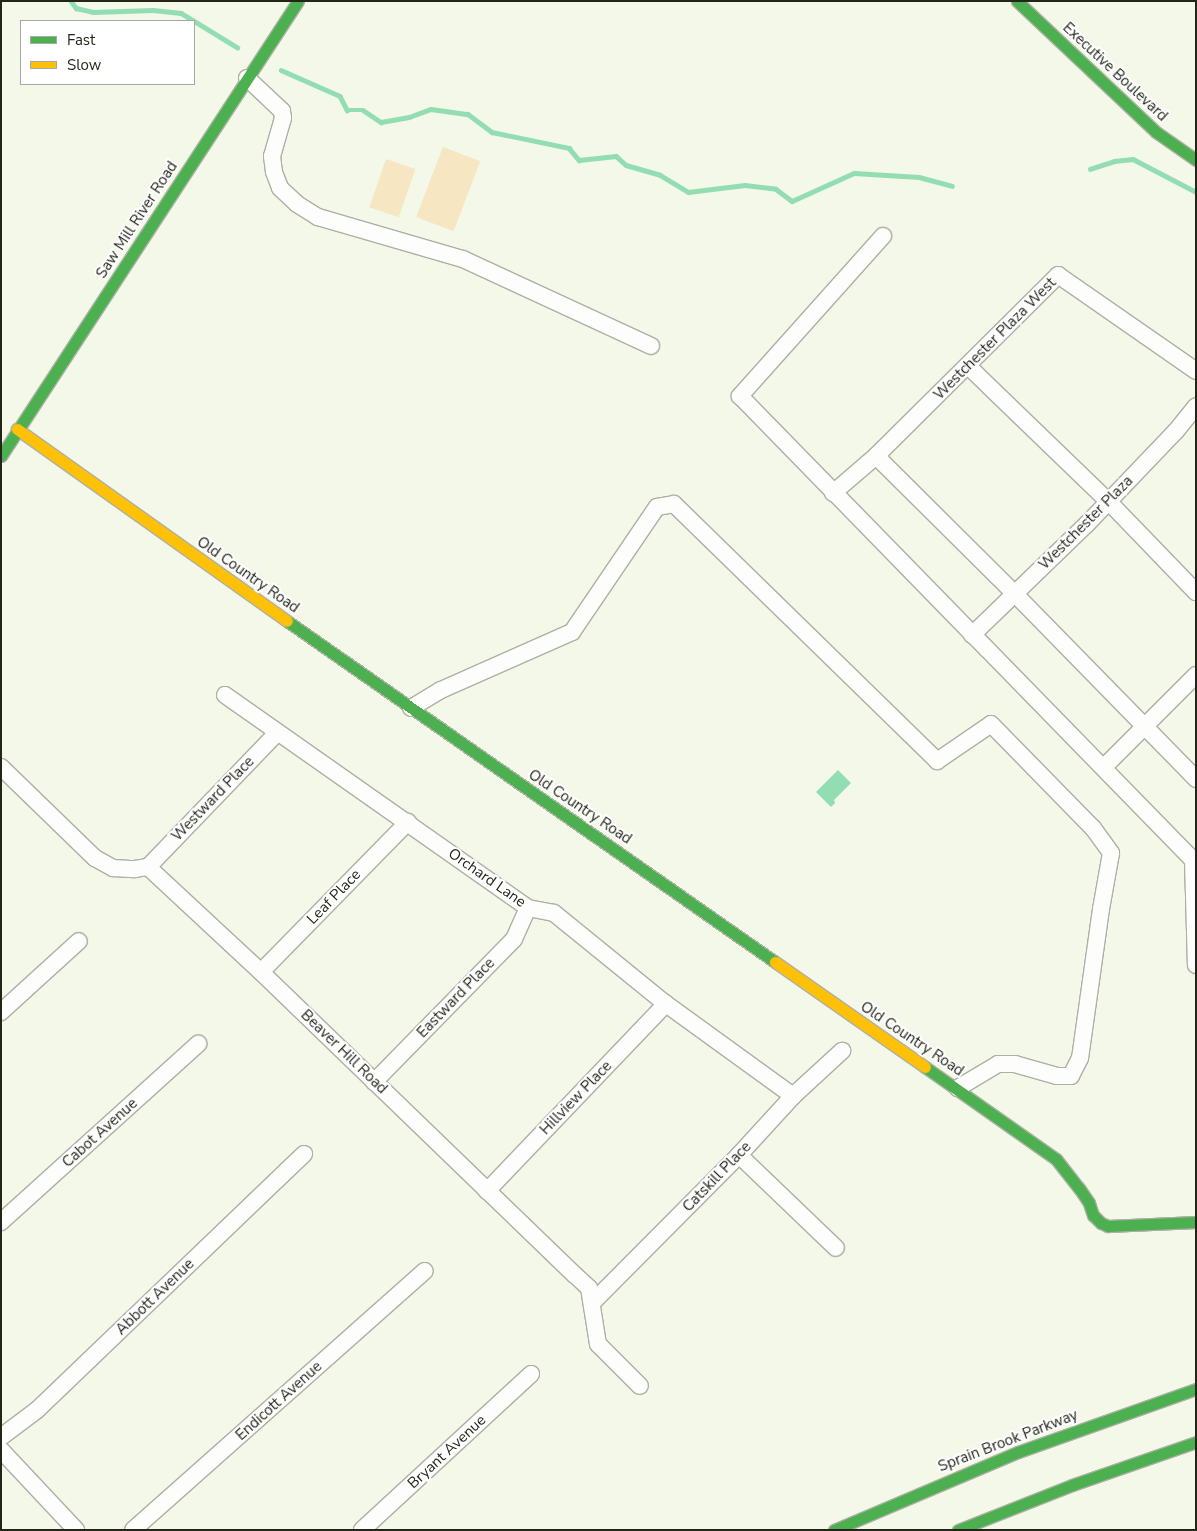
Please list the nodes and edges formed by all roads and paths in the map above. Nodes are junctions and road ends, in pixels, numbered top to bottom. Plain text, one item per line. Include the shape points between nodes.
1 (298, 1) edge
2 (1017, 1) edge
3 (246, 78) junction
4 (1196, 160) edge
5 (883, 236) dead end
6 (652, 346) dead end
7 (968, 366) junction
8 (1196, 371) edge
9 (1196, 406) edge
10 (16, 429) junction
11 (1, 456) edge
12 (876, 456) junction
13 (834, 493) junction
14 (1108, 501) junction
15 (1196, 592) edge
16 (1015, 594) junction
17 (972, 635) junction
18 (1196, 675) edge
19 (225, 695) dead end
20 (412, 708) junction
21 (1144, 727) junction
22 (278, 732) junction
23 (1, 767) edge
24 (1104, 767) junction
25 (1196, 780) edge
26 (408, 822) junction
27 (1194, 860) edge
28 (148, 866) junction
29 (528, 908) junction
30 (79, 941) dead end
31 (1196, 965) edge
32 (261, 972) junction
33 (666, 1004) junction
34 (1, 1012) edge
35 (198, 1044) dead end
36 (842, 1051) dead end
37 (374, 1082) junction
38 (958, 1088) junction
39 (793, 1096) junction
40 (304, 1154) dead end
41 (739, 1154) junction
42 (487, 1191) junction
43 (1, 1222) edge
44 (1196, 1222) edge
45 (836, 1248) dead end
46 (425, 1271) dead end
47 (592, 1303) junction
48 (531, 1374) dead end
49 (640, 1386) dead end
50 (1196, 1389) edge
51 (1, 1436) edge
52 (1196, 1442) edge
53 (1, 1450) edge
54 (76, 1530) edge
55 (133, 1530) edge
56 (362, 1530) edge
57 (834, 1530) edge
58 (958, 1530) edge

1 - 3 main road, Saw Mill River Road
2 - 4 main road, Executive Boulevard via 1156,132
3 - 6 street via 282,111 272,156 274,172 280,188 297,204 318,217 463,259
3 - 10 main road, Saw Mill River Road
5 - 13 street via 740,396
7 - 8 street, Westchester Plaza West via 1058,275
7 - 12 street, Westchester Plaza West
7 - 14 street
9 - 14 street, Westchester Plaza
10 - 11 main road, Saw Mill River Road
10 - 20 main road, Old Country Road
12 - 13 street, Westchester Plaza West
12 - 16 street
13 - 17 street
14 - 15 street
14 - 16 street, Westchester Plaza
16 - 17 street, Westchester Plaza
16 - 21 street
17 - 24 street
18 - 21 street
19 - 22 street, Orchard Lane
20 - 38 main road, Old Country Road
20 - 38 street via 441,690 572,632 657,507 674,504 937,761 990,724 1093,828 1111,854 1080,1058 1071,1076 1057,1076 1015,1064 998,1064
21 - 24 street
21 - 25 street
22 - 26 street, Orchard Lane
22 - 28 street, Westward Place
23 - 28 street via 99,861 122,869
24 - 27 street
26 - 29 street, Orchard Lane
26 - 32 street, Leaf Place
27 - 31 street
28 - 32 street, Beaver Hill Road
29 - 33 street, Orchard Lane via 554,913
29 - 37 street, Eastward Place via 514,939
30 - 34 street
32 - 37 street, Beaver Hill Road
33 - 39 street, Orchard Lane
33 - 42 street, Hillview Place
35 - 43 street, Cabot Avenue
36 - 39 street, Catskill Place
37 - 42 street, Beaver Hill Road
38 - 44 main road, Old Country Road via 1056,1159 1089,1203 1093,1215 1108,1226
39 - 41 street, Catskill Place
40 - 51 street, Abbott Avenue via 37,1410
41 - 45 street
41 - 47 street, Catskill Place
42 - 47 street, Beaver Hill Road via 589,1288
46 - 55 street, Endicott Avenue
47 - 49 street, Beaver Hill Road via 598,1344
48 - 56 street, Bryant Avenue
50 - 57 main road, Sprain Brook Parkway via 1000,1459
52 - 58 main road via 1062,1488
53 - 54 street

